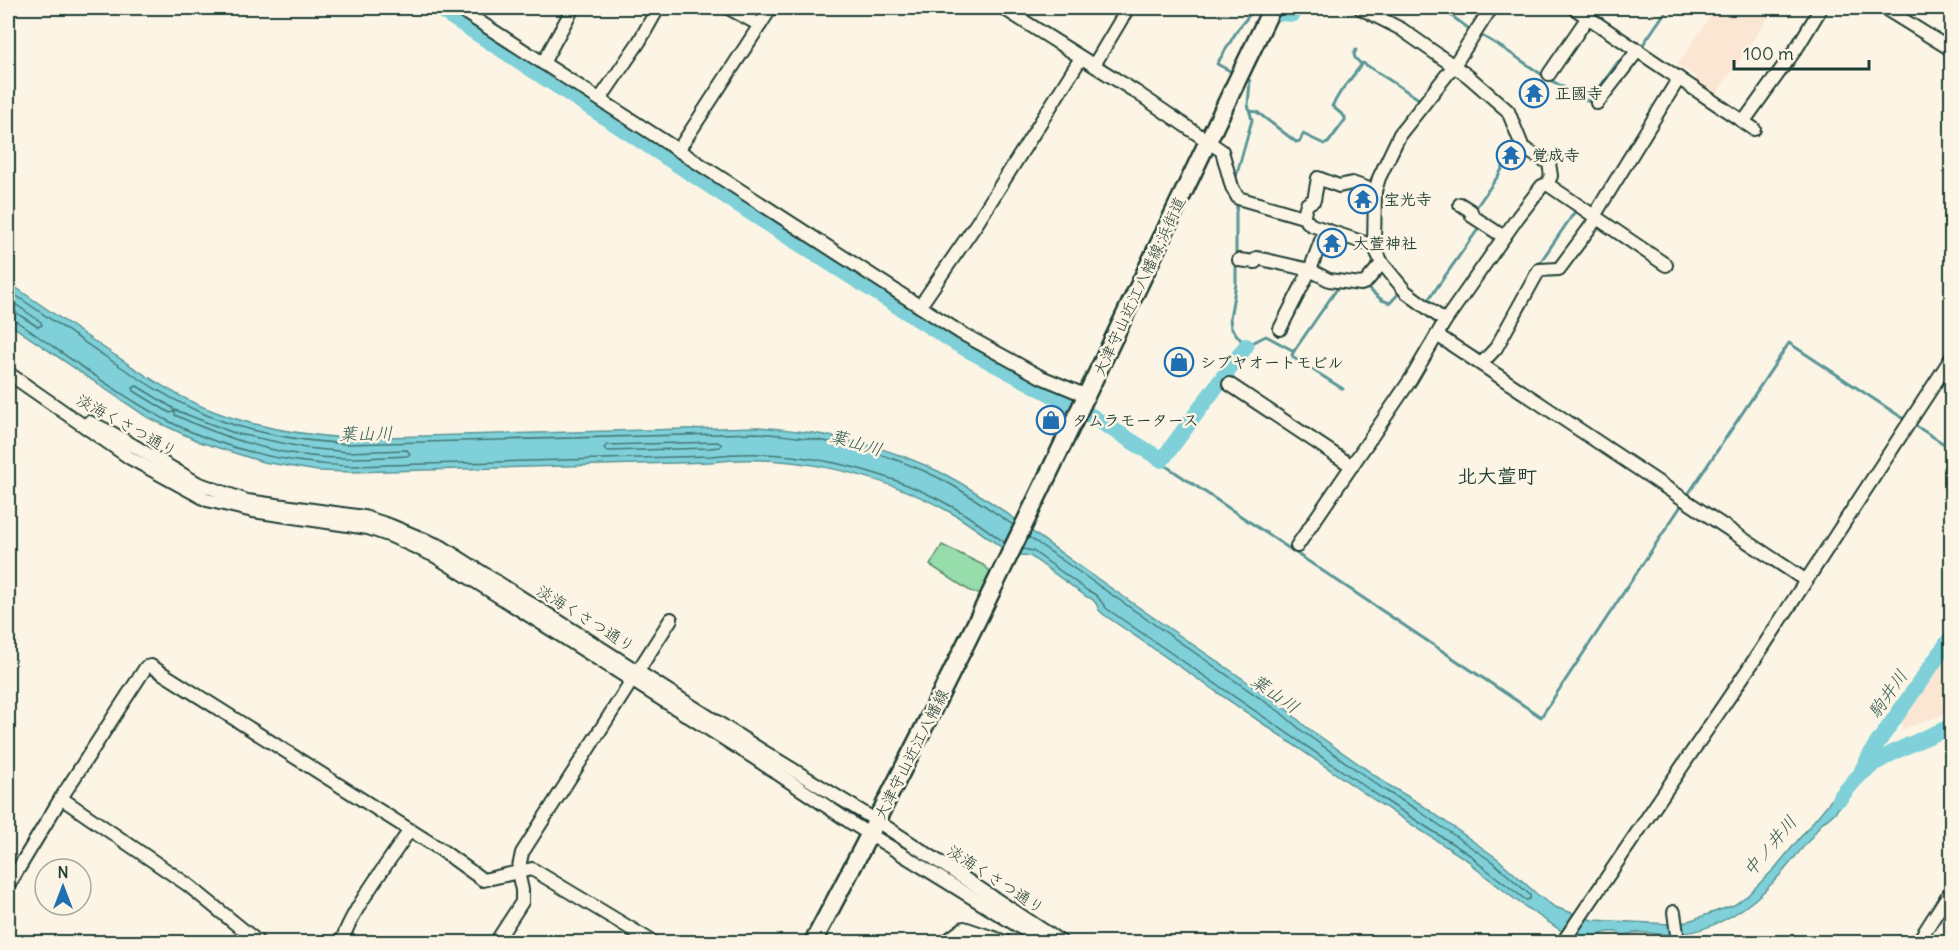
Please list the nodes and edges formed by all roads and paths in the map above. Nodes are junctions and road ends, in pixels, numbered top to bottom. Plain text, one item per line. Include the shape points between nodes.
1 (458, 8) edge
2 (573, 8) edge
3 (658, 8) edge
4 (728, 8) edge
5 (771, 8) edge
6 (1003, 8) edge
7 (1128, 8) edge
8 (1272, 8) edge
9 (1360, 8) edge
10 (1491, 8) edge
11 (1574, 8) edge
12 (1821, 8) edge
13 (1884, 8) edge
14 (1588, 17) junction
15 (760, 26) junction
16 (1638, 50) junction
17 (1952, 50) edge
18 (1081, 58) junction
19 (543, 63) junction
20 (1094, 65) junction
21 (1453, 67) junction
22 (1549, 74) dead end
23 (1679, 78) junction
24 (600, 99) junction
25 (1597, 103) dead end
26 (1208, 140) junction
27 (679, 149) junction
28 (1547, 184) junction
29 (1376, 191) junction
30 (1460, 204) dead end
31 (1303, 217) junction
32 (1595, 217) junction
33 (1325, 230) junction
34 (1504, 237) junction
35 (1374, 246) junction
36 (1239, 260) dead end
37 (1382, 263) junction
38 (1666, 265) dead end
39 (1310, 270) junction
40 (920, 306) junction
41 (1445, 321) junction
42 (1280, 329) dead end
43 (1440, 337) junction
44 (1952, 357) edge
45 (1482, 363) junction
46 (8, 373) edge
47 (1229, 384) dead end
48 (1083, 405) junction
49 (1352, 466) junction
50 (1296, 546) dead end
51 (1006, 565) joint
52 (1805, 580) junction
53 (671, 619) dead end
54 (635, 675) junction
55 (61, 798) junction
56 (874, 828) junction
57 (409, 831) junction
58 (511, 873) junction
59 (8, 886) edge
60 (1952, 889) edge
61 (1674, 912) dead end
62 (1032, 935) edge
63 (258, 942) edge
64 (342, 942) edge
65 (496, 942) edge
66 (653, 942) edge
67 (813, 942) edge
68 (947, 942) edge
69 (1006, 942) edge
70 (1044, 942) edge
71 (1061, 942) edge
72 (1563, 942) edge
73 (1678, 942) edge
74 (1918, 942) edge

1 - 19 street
2 - 19 street
3 - 24 street
4 - 15 street
5 - 15 street
6 - 18 street
7 - 20 street
8 - 26 main road, 大津守山近江八幡線;浜街道
9 - 21 street via 1401,29
10 - 21 street
11 - 14 street
12 - 23 street via 1749,125
13 - 17 street
14 - 16 street
14 - 22 street
15 - 27 street
16 - 23 street
16 - 25 street
18 - 20 street
18 - 40 street
19 - 24 street
20 - 26 street
21 - 28 street via 1508,111 1523,148 1551,166
21 - 29 street via 1400,134
23 - 32 street
24 - 27 street
26 - 31 street via 1222,151 1238,198
26 - 48 main road, 大津守山近江八幡線;浜街道
27 - 40 street
28 - 32 street
28 - 34 street
29 - 31 street via 1352,183 1339,186 1318,178 1314,200 1307,204
29 - 35 street
30 - 34 street
31 - 33 street
32 - 38 street
32 - 45 street via 1559,269 1539,270 1496,348
33 - 35 street
33 - 39 street
34 - 41 street
35 - 37 street
36 - 39 street via 1255,262 1257,258
37 - 39 street via 1361,284 1329,280
37 - 41 street via 1406,292
39 - 42 street
40 - 48 street
41 - 43 street
43 - 45 street
43 - 49 street
44 - 52 street
45 - 52 street
46 - 54 street, 淡海くさつ通り via 56,405 197,483 247,501 364,517 442,547
47 - 49 street
48 - 51 main road, 大津守山近江八幡線;浜街道
49 - 50 street
51 - 56 main road, 大津守山近江八幡線
52 - 72 street
53 - 54 street
54 - 56 street, 淡海くさつ通り via 761,750
54 - 58 street
55 - 57 street via 146,667 151,666
55 - 59 street
55 - 63 street via 188,885
56 - 62 street, 淡海くさつ通り
56 - 67 main road, 大津守山近江八幡線
57 - 58 street via 483,880
57 - 64 street via 356,912
58 - 65 street via 522,890 522,902
58 - 66 street via 532,869
60 - 74 street
61 - 73 street
62 - 70 street, 淡海くさつ通り
62 - 71 street, 淡海くさつ通り
68 - 69 street via 964,928

